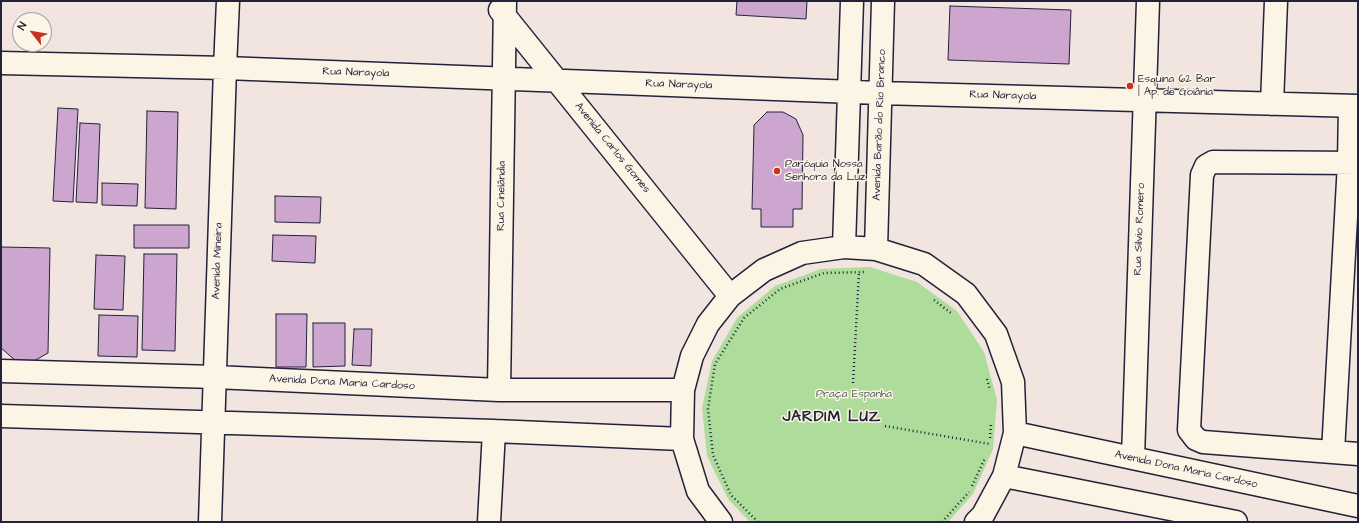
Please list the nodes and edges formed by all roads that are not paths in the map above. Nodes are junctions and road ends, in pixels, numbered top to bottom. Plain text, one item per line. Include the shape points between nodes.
1 (228, 1) edge
2 (852, 1) edge
3 (883, 1) edge
4 (1148, 1) edge
5 (1276, 1) edge
6 (501, 6) edge
7 (1, 63) edge
8 (224, 68) junction
9 (503, 79) junction
10 (557, 81) junction
11 (848, 92) junction
12 (880, 93) junction
13 (1145, 100) junction
14 (1272, 104) junction
15 (1354, 106) edge
16 (1353, 163) edge
17 (844, 247) junction
18 (876, 249) junction
19 (730, 296) junction
20 (1, 371) edge
21 (214, 377) junction
22 (499, 390) junction
23 (683, 390) junction
24 (1, 416) edge
25 (212, 422) junction
26 (494, 431) junction
27 (1015, 433) junction
28 (682, 439) junction
29 (1333, 452) junction
30 (1358, 454) edge
31 (1133, 458) junction
32 (1004, 476) junction
33 (1358, 506) edge
34 (210, 522) edge
35 (489, 522) edge
36 (721, 522) edge
37 (976, 522) edge
38 (1236, 522) edge

1 - 8 street, Avenida Mineira
2 - 11 street
3 - 12 street, Avenida Barão do Rio Branco
4 - 13 street, Rua Silvio Romero
5 - 14 street
6 - 9 street, Rua Cinelândia
6 - 10 street, Avenida Carlos Gomes
7 - 8 street, Rua Narayola
8 - 9 street, Rua Narayola
8 - 21 street, Avenida Mineira
9 - 10 street, Rua Narayola
9 - 22 street, Rua Cinelândia
10 - 11 street, Rua Narayola
10 - 19 street, Avenida Carlos Gomes
11 - 12 street, Rua Narayola
11 - 17 street
12 - 13 street, Rua Narayola
12 - 18 street, Avenida Barão do Rio Branco
13 - 14 street, Rua Narayola
13 - 31 street, Rua Silvio Romero
14 - 15 street, Rua Narayola
15 - 16 street
16 - 29 street
16 - 29 street via 1213,162 1206,166 1202,176 1190,406 1191,435 1203,442
17 - 18 street
17 - 19 street via 802,253 764,270
18 - 27 street via 924,264 966,294 979,311 996,334 1013,382
19 - 23 street via 708,324 695,349
20 - 21 street, Avenida Dona Maria Cardoso
21 - 22 street, Avenida Dona Maria Cardoso
21 - 25 street, Avenida Mineira
22 - 23 street, Avenida Dona Maria Cardoso
23 - 28 street
24 - 25 street
25 - 26 street
25 - 34 street, Avenida Mineira
26 - 28 street
26 - 35 street
27 - 31 street, Avenida Dona Maria Cardoso
27 - 32 street
28 - 36 street via 698,491
29 - 30 street
31 - 33 street, Avenida Dona Maria Cardoso
32 - 37 street via 983,515
32 - 38 street

